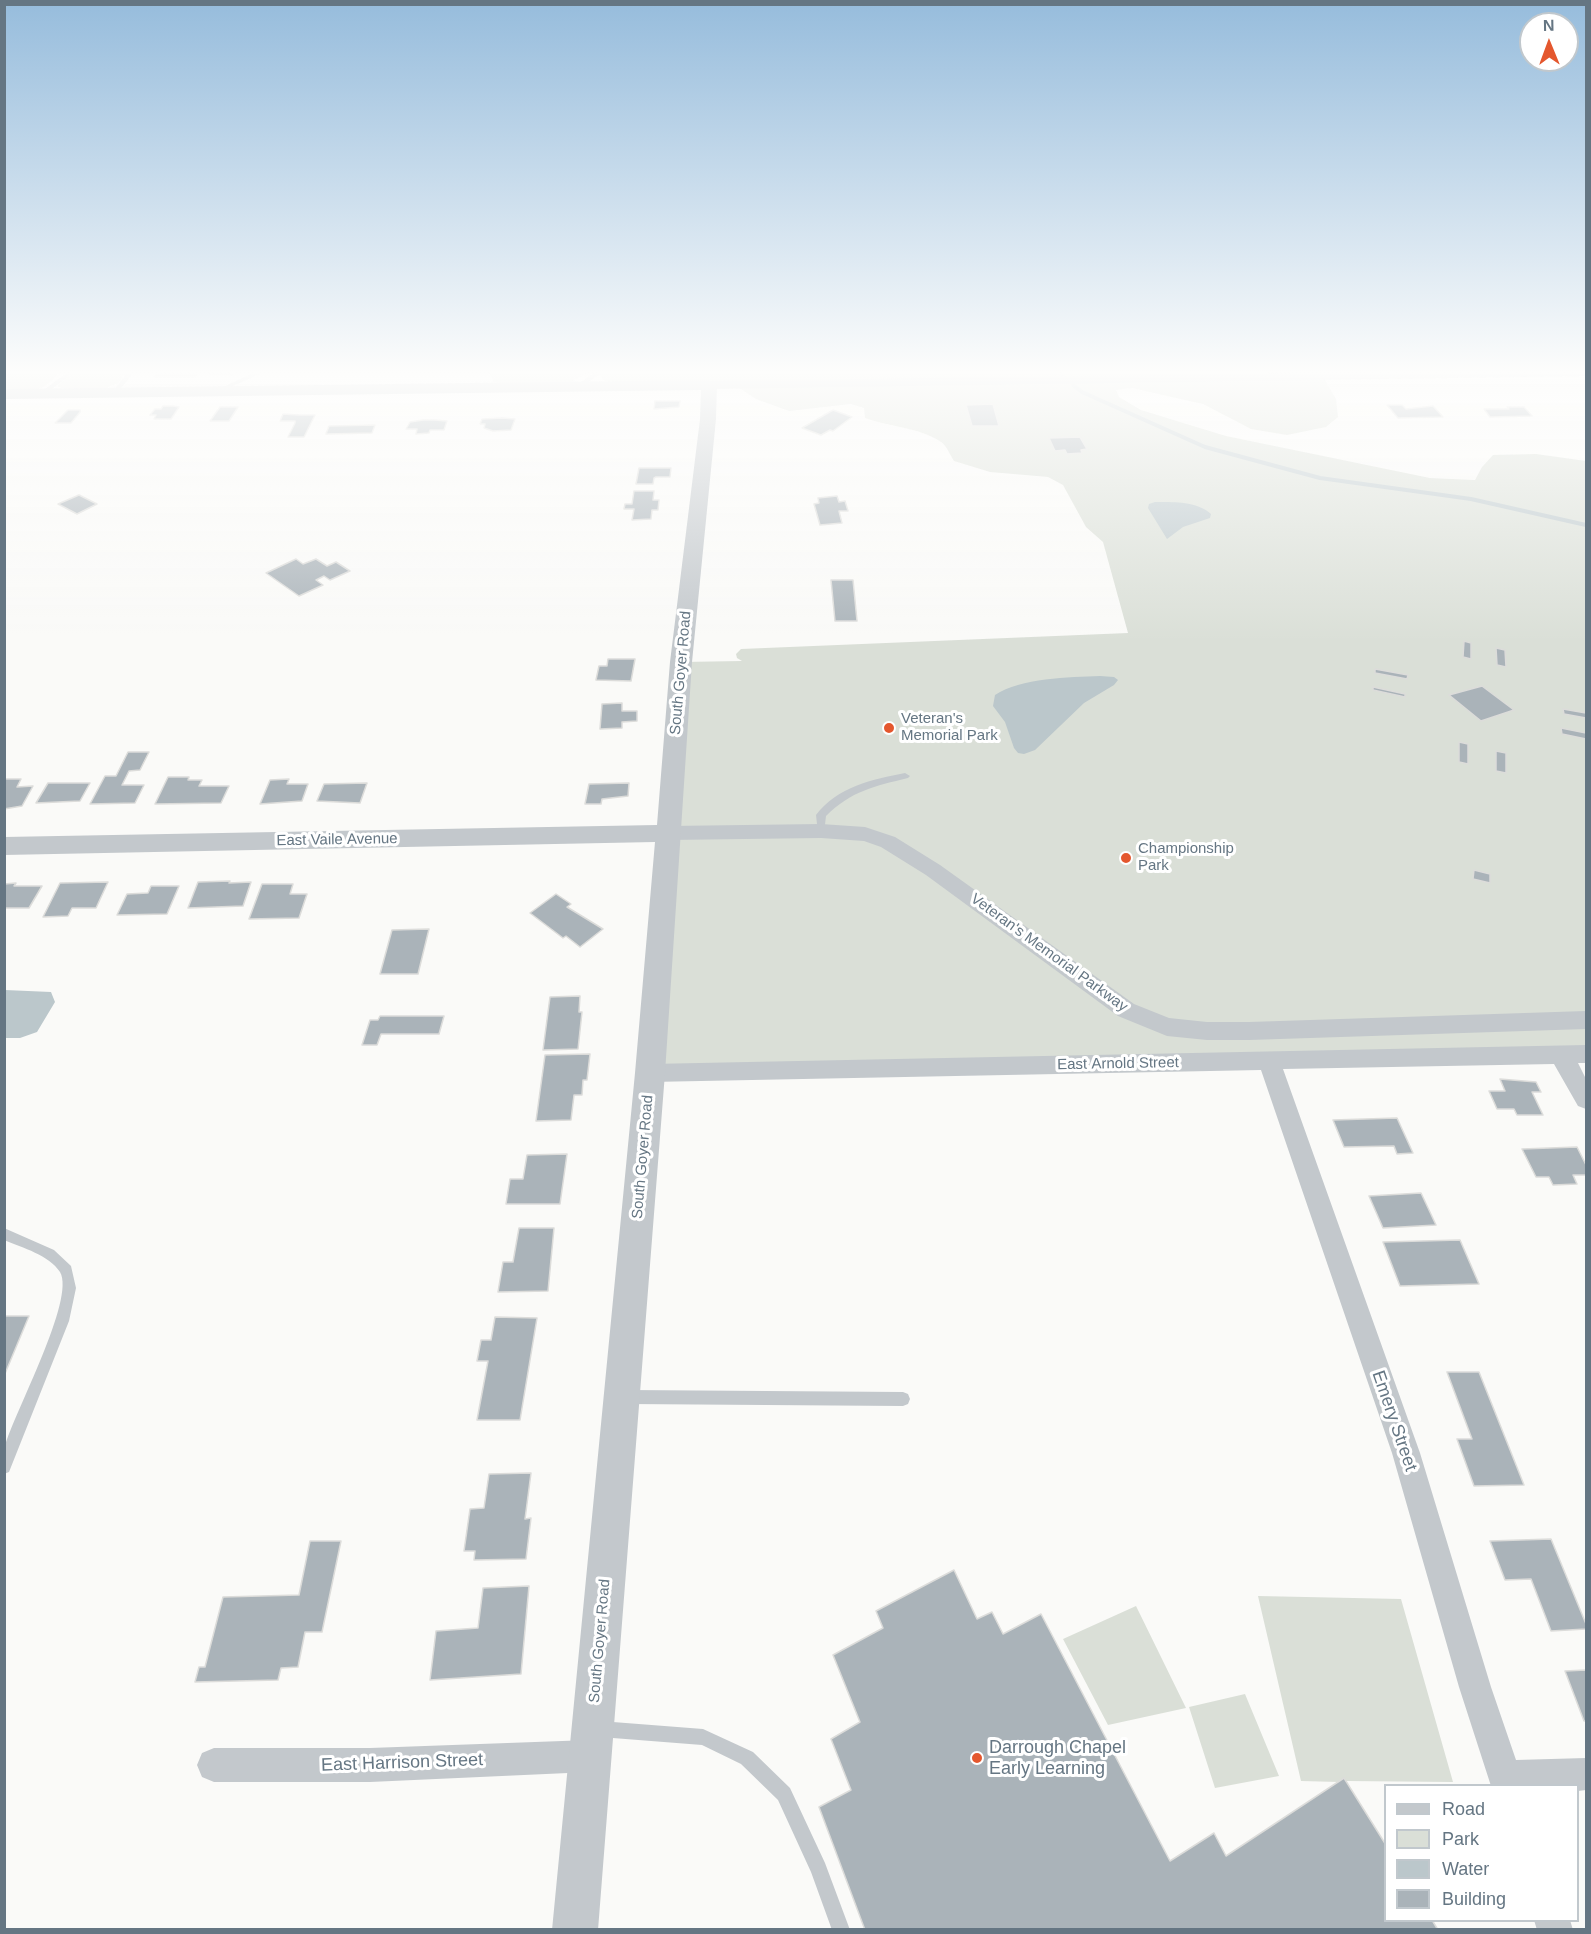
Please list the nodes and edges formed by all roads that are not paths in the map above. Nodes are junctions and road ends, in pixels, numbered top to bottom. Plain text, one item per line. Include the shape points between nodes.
1 (703, 461) edge
2 (905, 776) dead end
3 (821, 831) junction
4 (669, 833) junction
5 (4, 846) edge
6 (1587, 1020) edge
7 (1587, 1054) edge
8 (1561, 1055) junction
9 (1269, 1061) junction
10 (650, 1073) junction
11 (1587, 1099) edge
12 (4, 1234) edge
13 (621, 1397) junction
14 (903, 1399) dead end
15 (4, 1467) edge
16 (591, 1742) junction
17 (214, 1765) dead end
18 (1587, 1774) edge
19 (1507, 1781) edge
20 (575, 1929) edge
21 (841, 1929) edge

1 - 4 street, South Goyer Road via 681,662
2 - 3 lane via 874,782 834,801 821,815
3 - 4 street, Veteran's Memorial Parkway
3 - 6 street, Veteran's Memorial Parkway via 865,834 901,849 1126,1010 1167,1026 1249,1031
4 - 5 street, East Vaile Avenue
4 - 10 street, South Goyer Road
7 - 8 street, East Arnold Street
8 - 9 street, East Arnold Street
8 - 11 street
9 - 10 street, East Arnold Street
9 - 19 street, Emery Street via 1406,1453
10 - 13 street, South Goyer Road
12 - 15 lane via 50,1254 66,1270 70,1288 62,1321
13 - 14 lane
13 - 16 street, South Goyer Road
16 - 17 street, East Harrison Street via 370,1765
16 - 20 street, South Goyer Road
16 - 21 lane via 703,1737 747,1758 784,1794 819,1869
18 - 19 street

